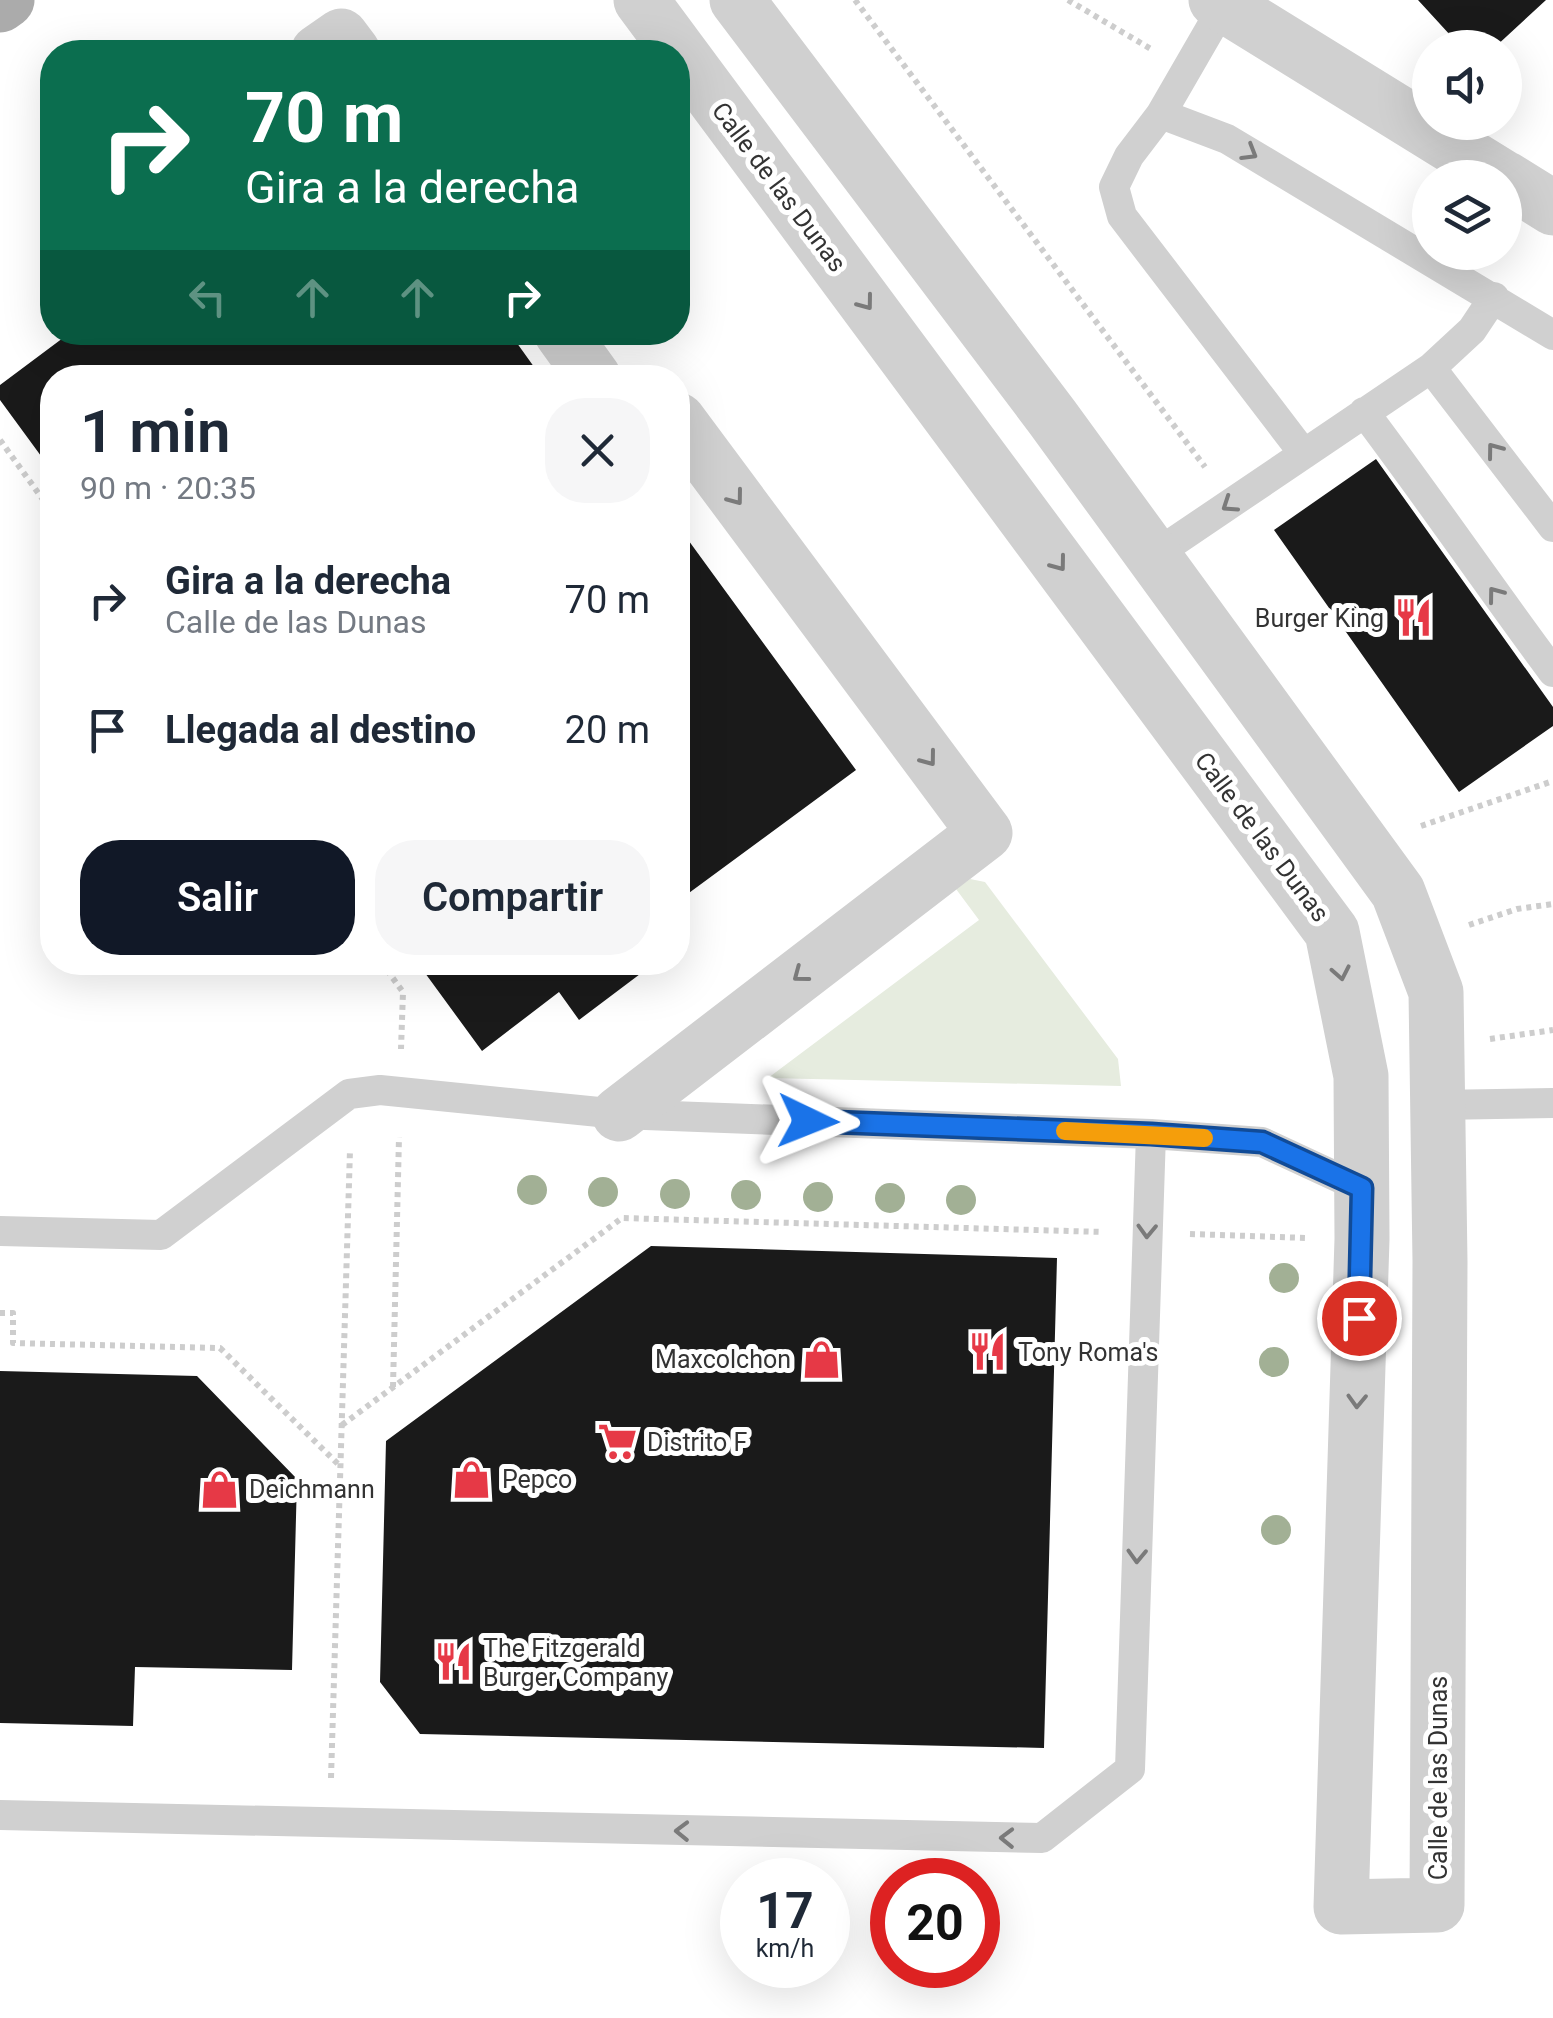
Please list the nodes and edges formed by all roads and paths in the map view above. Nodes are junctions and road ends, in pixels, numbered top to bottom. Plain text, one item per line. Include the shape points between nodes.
1 (7, 0) edge
2 (641, 0) edge
3 (738, 0) edge
4 (855, 0) edge
5 (868, 0) edge
6 (1068, 0) edge
7 (1220, 2) edge
8 (0, 5) edge
9 (863, 11) junction
10 (671, 40) edge
11 (690, 66) edge
12 (1187, 70) junction
13 (1161, 114) junction
14 (1475, 160) edge
15 (1522, 189) edge
16 (1553, 208) edge
17 (1494, 297) junction
18 (1553, 335) edge
19 (1431, 368) junction
20 (1364, 412) junction
21 (690, 436) edge
22 (0, 440) edge
23 (1304, 454) junction
24 (40, 495) edge
25 (1232, 503) junction
26 (1553, 528) edge
27 (1153, 556) junction
28 (1553, 672) edge
29 (1553, 782) edge
30 (1364, 845) junction
31 (1553, 904) edge
32 (1417, 942) junction
33 (391, 975) edge
34 (352, 1094) junction
35 (400, 1094) junction
36 (1553, 1102) edge
37 (1438, 1105) junction
38 (618, 1114) junction
39 (1151, 1134) junction
40 (1362, 1213) junction
41 (0, 1231) edge
42 (1147, 1233) junction
43 (0, 1313) edge
44 (393, 1387) junction
45 (342, 1425) junction
46 (341, 1466) junction
47 (0, 1815) edge
48 (330, 1824) junction

1 - 8 main road
2 -> 10 street, Calle de las Dunas
3 - 27 street, Calle de las Dunas
4 - 9 path
5 - 9 path
6 - 12 path
7 - 12 lane
7 - 14 street
9 - 25 path
11 -> 40 street, Calle de las Dunas via 1332,932 1361,1076
12 - 13 lane
13 -> 17 lane via 1226,139
13 - 23 lane via 1114,187 1122,216
15 - 16 street
17 - 18 lane
17 - 19 lane via 1472,330
19 - 20 lane
26 -> 19 lane
20 - 23 lane
28 -> 20 lane
21 -> 38 street via 985,834
22 - 24 path
23 - 25 lane
25 -> 27 lane
27 - 30 street, Calle de las Dunas
29 - 30 path
30 - 32 street, Calle de las Dunas via 1398,892
31 - 32 path
32 - 37 street, Calle de las Dunas via 1436,992
33 - 35 path via 403,992
34 - 35 lane
34 - 41 lane via 161,1234
34 - 45 path
35 - 38 lane
35 - 44 path
36 - 37 lane
40 -> 37 street, Calle de las Dunas via 1341,1906 1437,1906
38 - 39 lane
39 - 40 lane via 1262,1142
39 -> 42 lane
40 - 42 path
42 - 44 path via 622,1218
42 -> 48 lane via 1130,1769 1042,1838
43 - 46 path via 13,1314 12,1343 220,1348
44 - 45 path
45 - 46 path
46 - 48 path
47 - 48 lane

